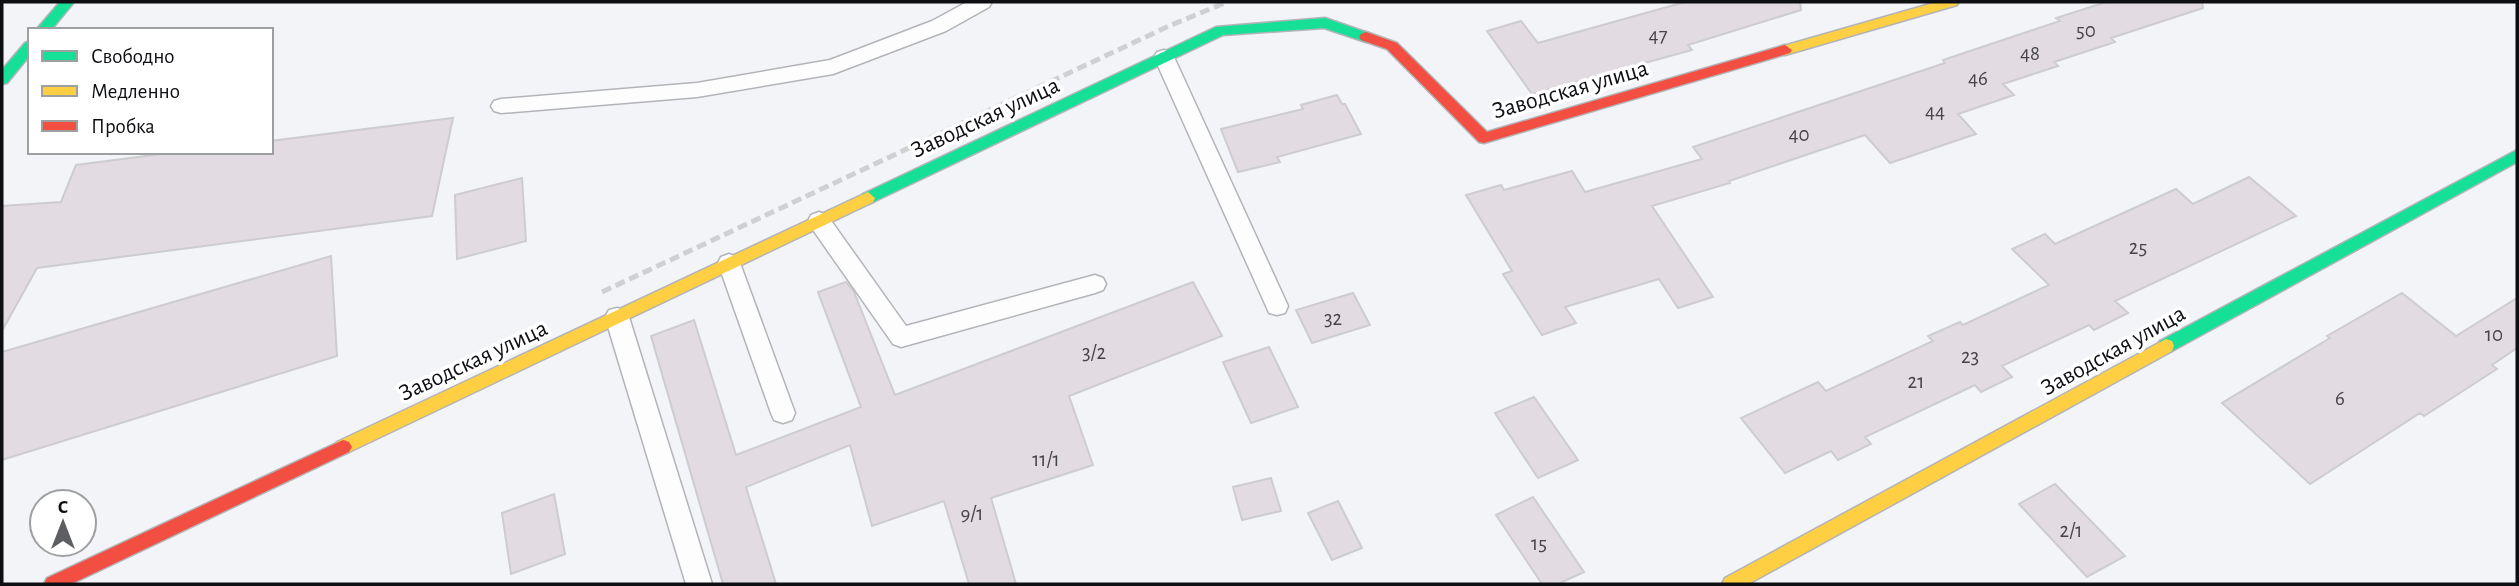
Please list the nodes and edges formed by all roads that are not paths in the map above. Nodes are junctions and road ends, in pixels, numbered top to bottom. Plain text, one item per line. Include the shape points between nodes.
1 (67, 2) edge
2 (982, 2) edge
3 (1952, 2) edge
4 (45, 28) edge
5 (28, 48) edge
6 (1164, 57) junction
7 (2, 79) edge
8 (501, 106) dead end
9 (2517, 155) edge
10 (819, 221) junction
11 (729, 263) junction
12 (1095, 284) dead end
13 (1277, 306) dead end
14 (617, 317) junction
15 (783, 413) dead end
16 (53, 584) edge
17 (699, 584) edge
18 (1731, 584) edge

1 - 4 street
2 - 8 lane via 940,26 833,67 697,90
3 - 6 street, Заводская улица via 1484,138 1392,46 1325,23 1221,30
5 - 7 street
6 - 10 street, Заводская улица
6 - 13 lane
9 - 18 street, Заводская улица
10 - 11 street, Заводская улица
10 - 12 lane via 901,337
11 - 14 street, Заводская улица
11 - 15 lane
14 - 16 street, Заводская улица
14 - 17 lane

